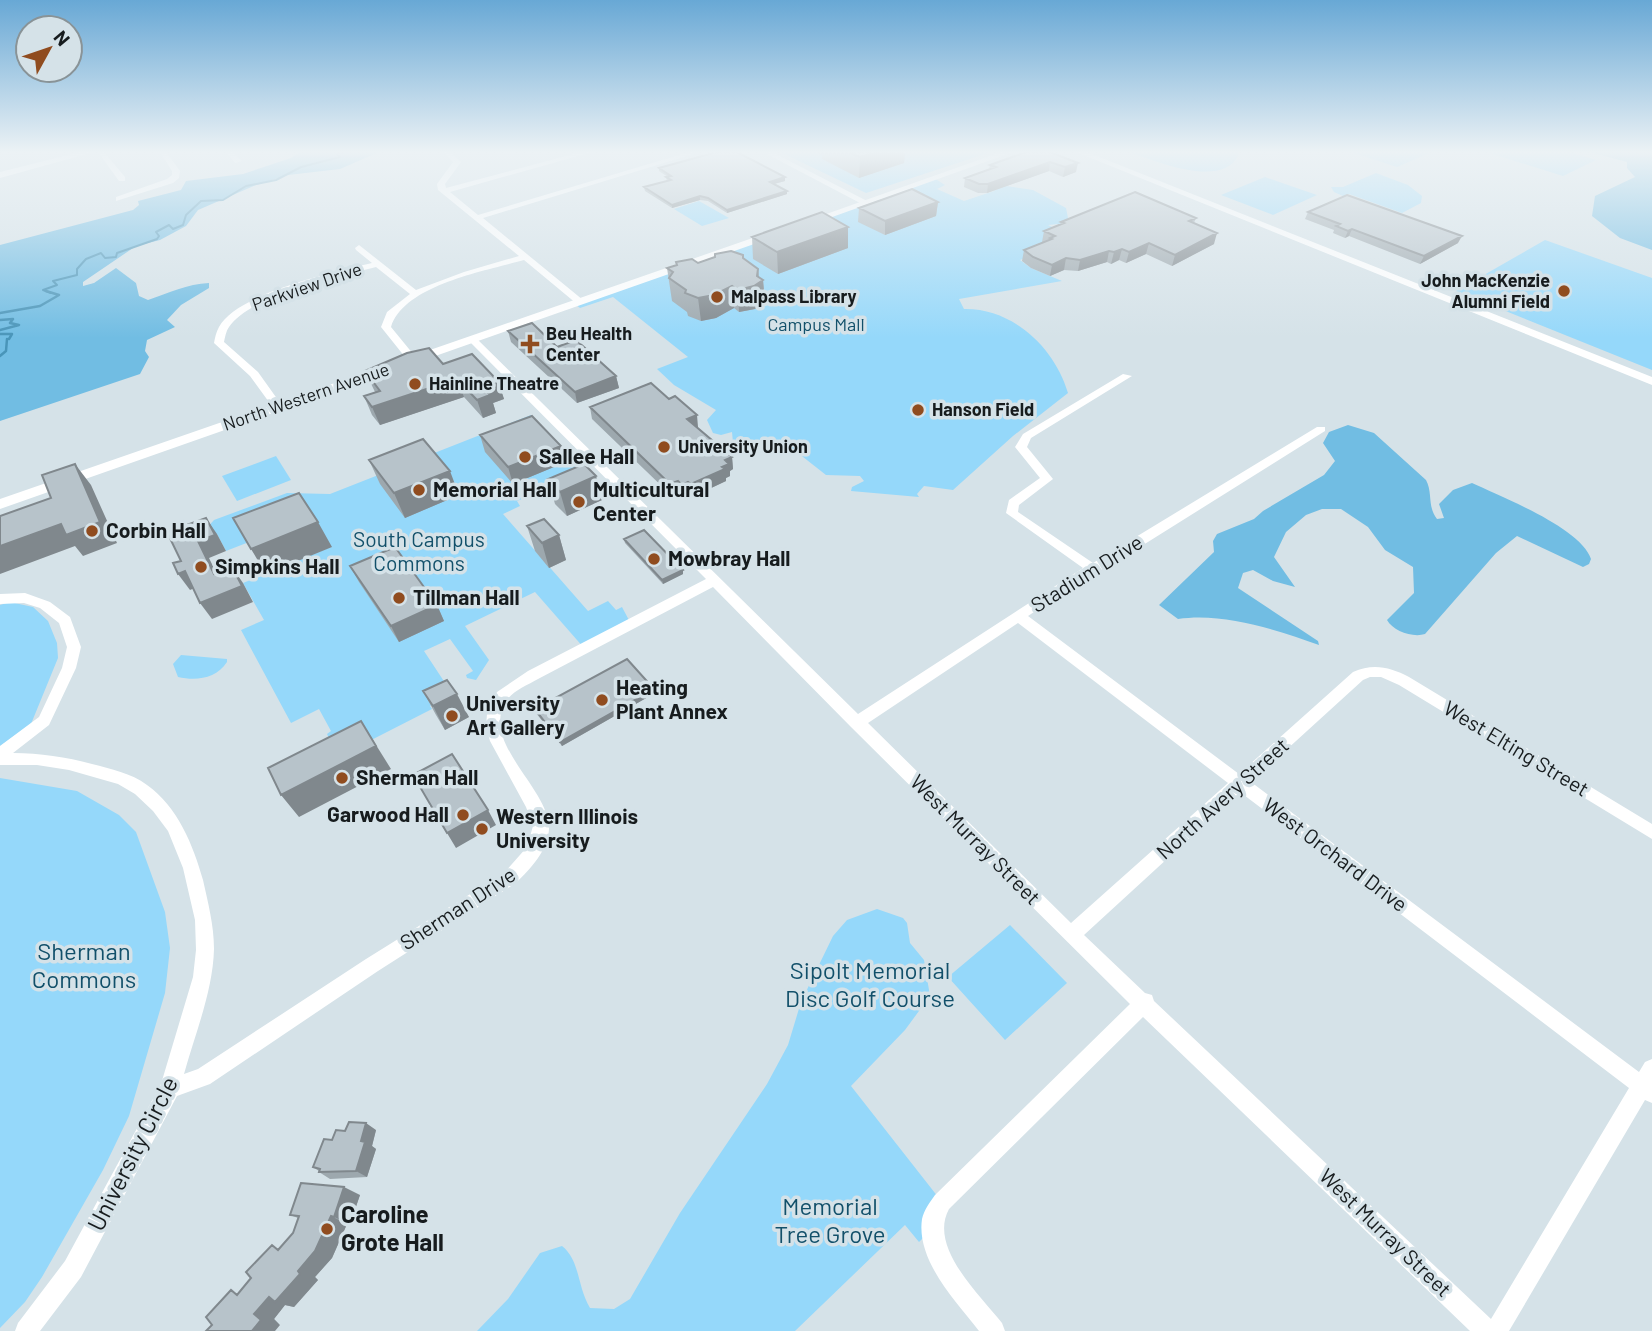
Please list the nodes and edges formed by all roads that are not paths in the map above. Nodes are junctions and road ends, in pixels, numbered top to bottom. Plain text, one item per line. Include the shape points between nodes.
1 (471, 214) edge
2 (489, 214) edge
3 (830, 214) edge
4 (1235, 214) edge
5 (476, 218) junction
6 (793, 227) edge
7 (780, 232) edge
8 (359, 248) dead end
9 (525, 257) junction
10 (376, 264) junction
11 (414, 293) junction
12 (580, 302) junction
13 (473, 340) junction
14 (413, 360) junction
15 (1127, 376) dead end
16 (1652, 381) edge
17 (278, 407) junction
18 (1321, 429) dead end
19 (0, 504) edge
20 (1093, 569) junction
21 (715, 580) junction
22 (0, 599) edge
23 (1019, 617) junction
24 (1377, 672) joint
25 (856, 723) junction
26 (0, 756) edge
27 (1241, 783) junction
28 (1652, 832) edge
29 (1071, 935) junction
30 (1144, 1002) junction
31 (1649, 1083) edge
32 (170, 1088) junction
33 (26, 1331) edge
34 (994, 1331) edge
35 (1487, 1331) edge
36 (1496, 1331) edge

1 - 5 street
2 - 5 street
3 - 6 street
4 - 16 street
5 - 9 street
7 - 12 street, North Western Avenue
8 - 10 street
9 - 11 street
9 - 12 street
10 - 11 street
10 - 17 street, Parkview Drive via 261,300 223,326 219,343 254,374
11 - 14 street via 393,310 385,324
12 - 13 street, North Western Avenue
13 - 14 street, North Western Avenue
13 - 21 street, West Murray Street
14 - 17 street, North Western Avenue
15 - 20 street via 1025,438 1022,449 1047,479 1010,508 1014,516
17 - 19 street, North Western Avenue
18 - 20 street, Stadium Drive
20 - 23 street, Stadium Drive
21 - 25 street, West Murray Street
21 - 32 street, Sherman Drive via 533,675 499,701 495,734 537,813 541,832 527,861 510,878 203,1077
22 - 26 street via 35,600 61,614 74,647 44,721
23 - 25 street, Stadium Drive
23 - 27 street, West Orchard Drive
24 - 27 street, North Avery Street via 1358,677
24 - 28 street, West Elting Street via 1404,681
25 - 29 street, West Murray Street
26 - 32 street, University Circle via 37,759 122,779 141,789 175,827 199,894 205,950 197,1001
27 - 29 street, North Avery Street
27 - 31 street, West Orchard Drive
29 - 30 street, West Murray Street
30 - 34 street via 938,1207 931,1230 940,1258
30 - 35 street, West Murray Street
31 - 36 street
32 - 33 street, University Circle via 73,1269

